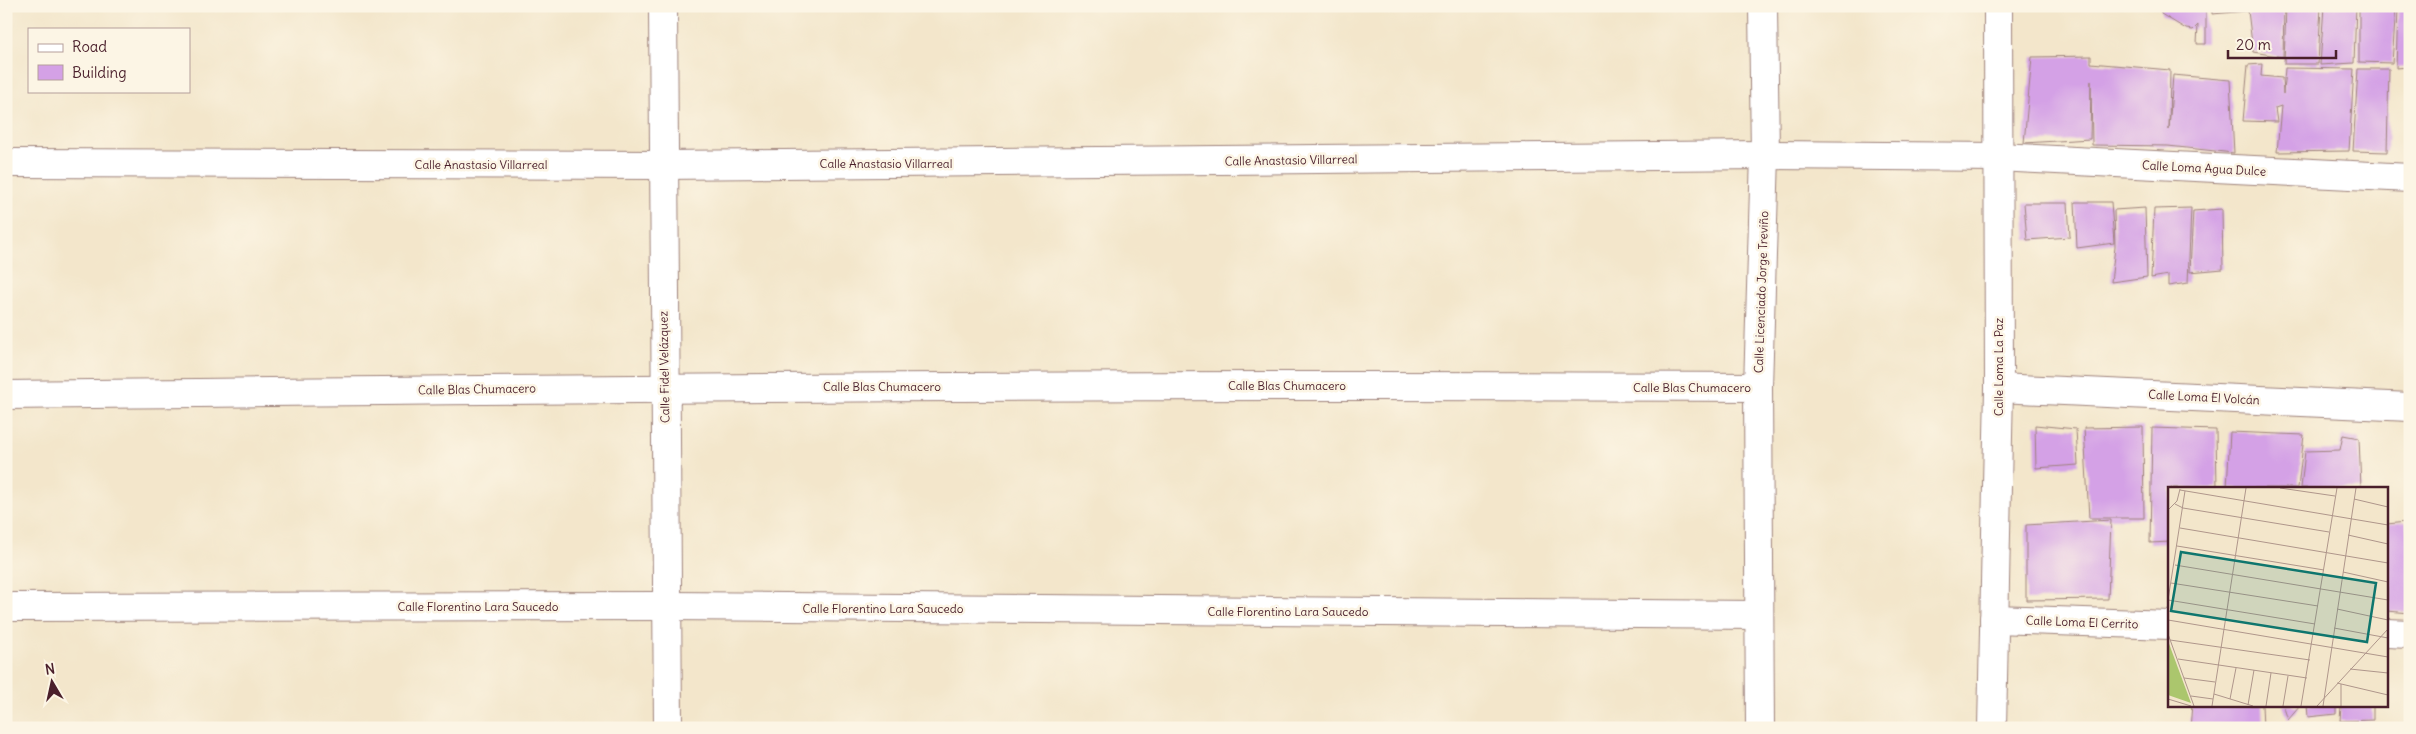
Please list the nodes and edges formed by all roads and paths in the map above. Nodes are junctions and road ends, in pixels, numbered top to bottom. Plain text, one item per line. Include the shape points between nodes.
1 (663, 6) edge
2 (1763, 6) edge
3 (1998, 6) edge
4 (1765, 154) junction
5 (1998, 157) junction
6 (6, 163) edge
7 (663, 165) junction
8 (2410, 178) edge
9 (664, 387) junction
10 (1758, 387) junction
11 (1999, 388) junction
12 (6, 395) edge
13 (2410, 407) edge
14 (668, 606) junction
15 (6, 607) edge
16 (1759, 615) junction
17 (1994, 619) junction
18 (2168, 625) edge
19 (2388, 633) edge
20 (2410, 634) edge
21 (668, 728) edge
22 (1760, 728) edge
23 (1992, 728) edge

1 - 7 street, Calle Fidel Velázquez
2 - 4 street, Calle Licenciado Jorge Treviño
3 - 5 street, Calle Loma La Paz
4 - 5 street, Calle Anastasio Villarreal
4 - 7 street, Calle Anastasio Villarreal
4 - 10 street, Calle Licenciado Jorge Treviño
5 - 8 street, Calle Loma Agua Dulce
5 - 11 street, Calle Loma La Paz
6 - 7 street, Calle Anastasio Villarreal
7 - 9 street, Calle Fidel Velázquez
9 - 10 street, Calle Blas Chumacero via 1309,384
9 - 12 street, Calle Blas Chumacero
9 - 14 street, Calle Fidel Velázquez
10 - 16 street, Calle Licenciado Jorge Treviño
11 - 13 street, Calle Loma El Volcán
11 - 17 street, Calle Loma La Paz
14 - 15 street, Calle Florentino Lara Saucedo
14 - 16 street, Calle Florentino Lara Saucedo
14 - 21 street, Calle Fidel Velázquez
16 - 22 street, Calle Licenciado Jorge Treviño
17 - 18 street, Calle Loma El Cerrito
17 - 23 street, Calle Loma La Paz
19 - 20 street

